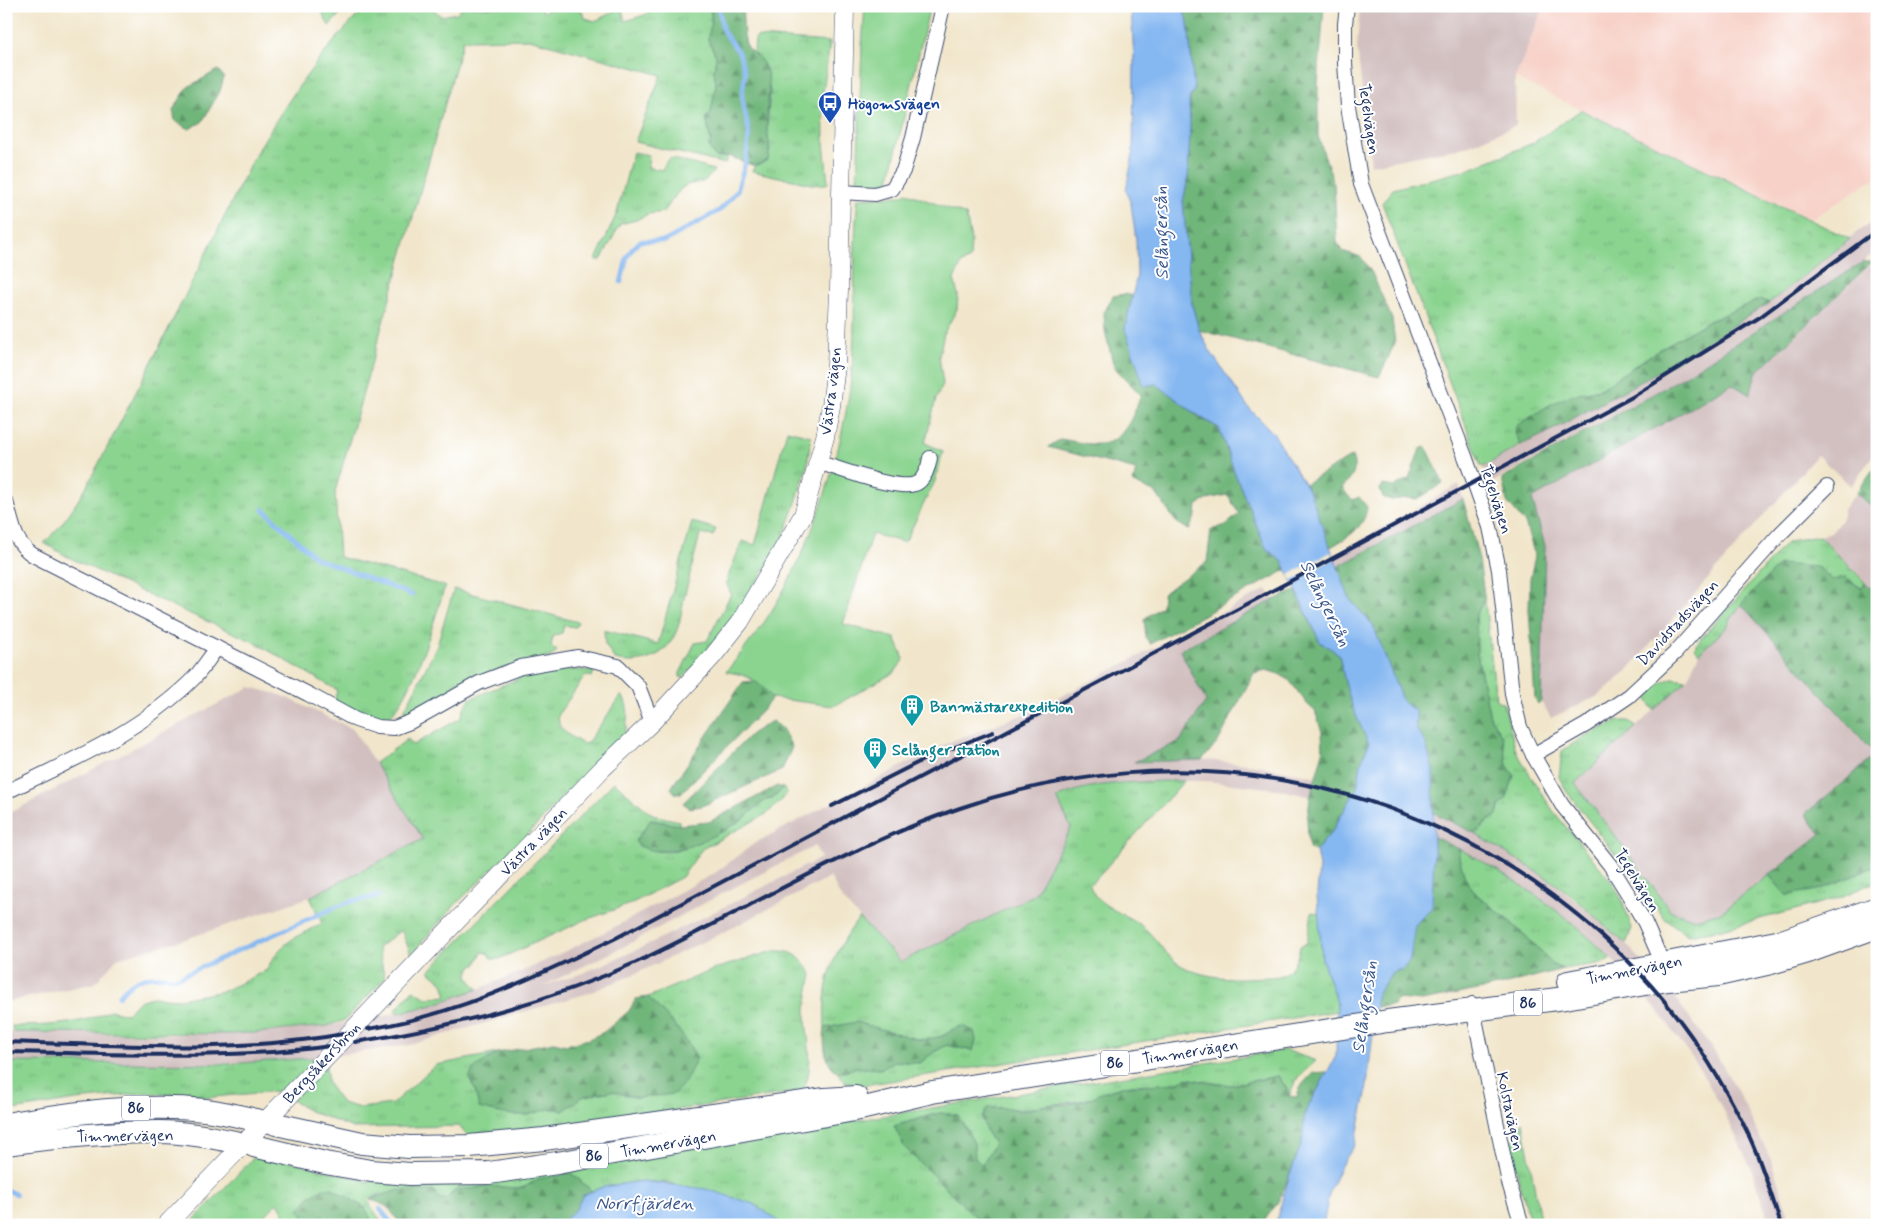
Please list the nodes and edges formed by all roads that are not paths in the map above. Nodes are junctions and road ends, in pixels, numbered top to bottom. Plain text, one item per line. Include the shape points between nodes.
1 (845, 6) edge
2 (943, 6) edge
3 (1347, 6) edge
4 (841, 192) junction
5 (930, 458) dead end
6 (819, 463) junction
7 (1827, 487) dead end
8 (6, 502) edge
9 (217, 648) junction
10 (652, 722) junction
11 (1533, 755) junction
12 (6, 792) edge
13 (1877, 908) edge
14 (1877, 927) edge
15 (416, 962) joint
16 (1666, 972) junction
17 (1473, 1006) junction
18 (932, 1092) junction
19 (271, 1123) junction
20 (6, 1124) edge
21 (6, 1144) edge
22 (249, 1145) junction
23 (166, 1225) edge
24 (1522, 1225) edge

1 - 4 street, Västra vägen
2 - 4 street via 903,170 892,189 875,194
3 - 11 street, Tegelvägen via 1345,63 1348,106 1362,184 1490,528 1501,587 1512,694 1520,726
4 - 6 street, Västra vägen via 836,366
5 - 6 street via 922,478 915,484 880,481
6 - 10 street, Västra vägen via 803,515 740,622
7 - 11 street, Davidstadsvägen via 1779,535 1675,652 1629,696 1586,726
8 - 9 street via 18,542 25,550
9 - 10 street via 356,720 377,727 394,728 479,684 522,667 578,657 618,666 638,686
9 - 12 street via 196,676 134,727
10 - 15 street, Västra vägen via 603,768
11 - 16 street, Tegelvägen via 1562,806 1610,865 1644,923
13 - 16 main road, Timmervägen / 86 via 1782,941
14 - 16 main road, Timmervägen / 86 via 1808,952 1718,975
15 - 19 street, Bergsåkersbron
16 - 17 main road, Timmervägen / 86 via 1564,998
17 - 18 main road, Timmervägen / 86
17 - 24 street, Kolstavägen via 1509,1183
18 - 19 main road, Timmervägen / 86 via 825,1098 544,1139 469,1146 409,1147 362,1143
18 - 22 main road, Timmervägen / 86 via 852,1110 489,1173 371,1171
19 - 20 main road, Timmervägen / 86 via 205,1110 137,1108 77,1112
19 - 22 street, Bergsåkersbron
21 - 22 main road, Timmervägen / 86 via 59,1137 162,1132
22 - 23 street, Bergsåkersbron

